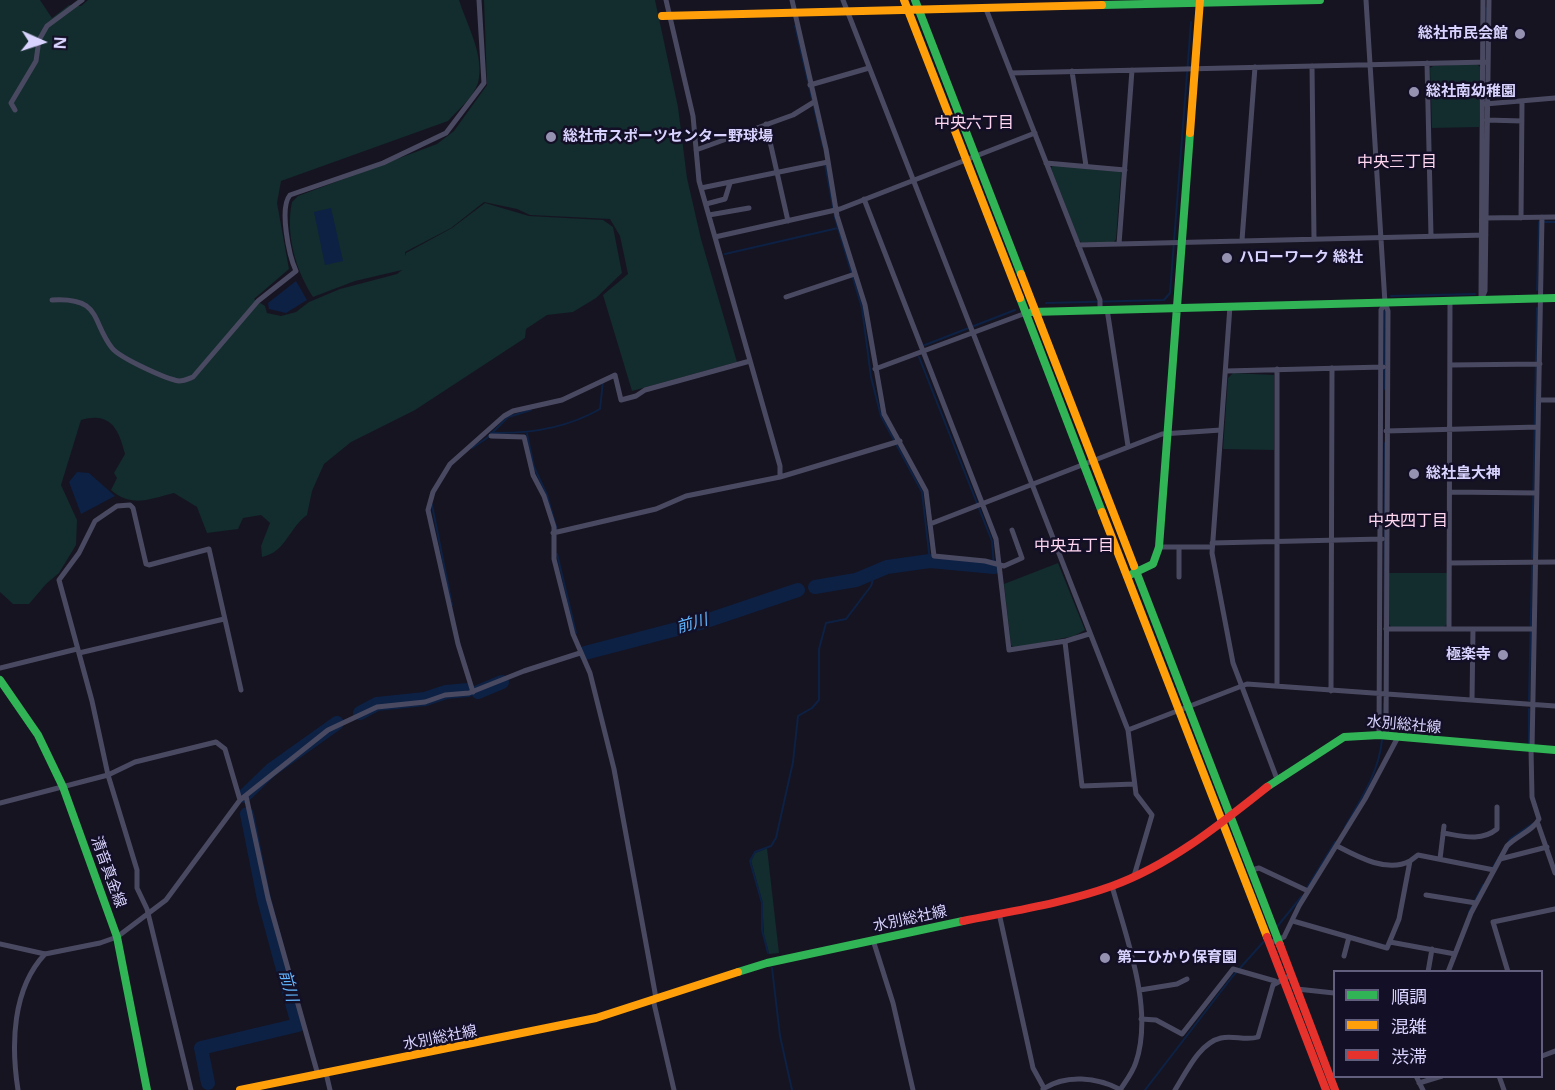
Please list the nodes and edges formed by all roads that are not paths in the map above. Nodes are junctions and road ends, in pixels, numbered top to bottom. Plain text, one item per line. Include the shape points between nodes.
1 (82, 0) edge
2 (479, 0) edge
3 (666, 0) edge
4 (792, 0) edge
5 (843, 0) edge
6 (904, 0) edge
7 (915, 0) edge
8 (1320, 0) edge
9 (1366, 0) edge
10 (1483, 0) edge
11 (1489, 0) edge
12 (1138, 2) edge
13 (1200, 2) edge
14 (1033, 4) edge
15 (986, 9) junction
16 (919, 10) junction
17 (909, 11) junction
18 (848, 12) junction
19 (796, 14) junction
20 (666, 16) junction
21 (1485, 62) junction
22 (1427, 63) junction
23 (1370, 64) junction
24 (1312, 66) junction
25 (1256, 67) junction
26 (869, 68) junction
27 (1190, 69) junction
28 (1132, 70) junction
29 (1072, 71) junction
30 (1011, 73) junction
31 (810, 85) junction
32 (1555, 98) edge
33 (813, 102) junction
34 (1522, 102) junction
35 (1485, 104) junction
36 (15, 110) dead end
37 (1487, 120) junction
38 (1522, 122) junction
39 (766, 124) junction
40 (1035, 133) junction
41 (696, 150) junction
42 (971, 158) junction
43 (826, 162) junction
44 (1046, 163) junction
45 (1086, 166) junction
46 (1125, 170) junction
47 (777, 172) junction
48 (912, 181) junction
49 (730, 183) junction
50 (701, 188) junction
51 (864, 199) junction
52 (706, 204) junction
53 (749, 208) dead end
54 (834, 211) junction
55 (709, 215) junction
56 (1555, 217) edge
57 (1483, 218) junction
58 (1521, 218) junction
59 (788, 221) junction
60 (1542, 221) junction
61 (1483, 235) junction
62 (1431, 236) junction
63 (715, 237) junction
64 (1381, 238) junction
65 (1314, 239) junction
66 (1242, 240) junction
67 (1177, 242) junction
68 (1119, 244) junction
69 (1078, 245) junction
70 (852, 275) junction
71 (786, 297) dead end
72 (1541, 298) junction
73 (1555, 298) edge
74 (52, 300) dead end
75 (1481, 300) junction
76 (1450, 301) junction
77 (1385, 303) junction
78 (1102, 306) junction
79 (1230, 306) junction
80 (1177, 307) junction
81 (1030, 313) junction
82 (970, 329) junction
83 (922, 351) junction
84 (750, 361) junction
85 (1537, 364) junction
86 (1450, 366) junction
87 (1385, 367) junction
88 (1332, 368) junction
89 (875, 369) junction
90 (1277, 369) junction
91 (1226, 371) junction
92 (1539, 400) junction
93 (1555, 400) edge
94 (1535, 427) junction
95 (1450, 429) junction
96 (1221, 430) junction
97 (1385, 431) junction
98 (1168, 433) junction
99 (491, 436) dead end
100 (898, 442) junction
101 (1128, 446) junction
102 (1089, 462) junction
103 (780, 477) junction
104 (1030, 484) junction
105 (1450, 492) junction
106 (1534, 493) junction
107 (979, 504) junction
108 (930, 524) junction
109 (1012, 530) dead end
110 (553, 533) junction
111 (1384, 539) junction
112 (1332, 541) junction
113 (1277, 542) junction
114 (1212, 545) junction
115 (1159, 547) junction
116 (1179, 548) junction
117 (1536, 562) junction
118 (1555, 562) edge
119 (996, 563) junction
120 (1450, 563) junction
121 (1132, 574) junction
122 (1179, 577) dead end
123 (224, 619) junction
124 (1449, 628) junction
125 (1473, 628) junction
126 (1384, 629) junction
127 (1532, 629) junction
128 (1089, 634) junction
129 (1065, 642) junction
130 (78, 651) junction
131 (580, 653) junction
132 (0, 668) edge
133 (0, 680) edge
134 (1242, 686) junction
135 (1277, 686) junction
136 (241, 690) dead end
137 (1331, 690) junction
138 (473, 692) junction
139 (1384, 694) junction
140 (1472, 700) junction
141 (1533, 705) junction
142 (1189, 706) junction
143 (1555, 706) edge
144 (1180, 710) junction
145 (1128, 730) junction
146 (1383, 735) junction
147 (1398, 736) junction
148 (1531, 749) junction
149 (1555, 750) edge
150 (108, 775) junction
151 (1277, 779) junction
152 (1134, 784) junction
153 (63, 787) junction
154 (246, 795) junction
155 (240, 800) junction
156 (0, 803) edge
157 (1497, 807) dead end
158 (1231, 816) junction
159 (1223, 822) junction
160 (1538, 824) junction
161 (1337, 846) junction
162 (1547, 847) junction
163 (1440, 859) junction
164 (1500, 859) junction
165 (1410, 861) junction
166 (1252, 870) junction
167 (1492, 870) junction
168 (1555, 873) edge
169 (1133, 877) junction
170 (1112, 886) junction
171 (1306, 891) junction
172 (1426, 895) dead end
173 (1474, 903) junction
174 (1555, 909) edge
175 (147, 913) junction
176 (999, 913) junction
177 (1293, 921) junction
178 (1272, 936) junction
179 (117, 937) junction
180 (1349, 937) junction
181 (873, 940) junction
182 (1390, 942) junction
183 (0, 944) edge
184 (1432, 949) junction
185 (1454, 953) junction
186 (45, 954) junction
187 (1344, 956) dead end
188 (1428, 970) edge
189 (1449, 970) edge
190 (1507, 970) edge
191 (1283, 978) junction
192 (1187, 979) dead end
193 (1297, 989) junction
194 (1140, 990) junction
195 (1333, 993) edge
196 (655, 999) junction
197 (1141, 1019) junction
198 (322, 1074) junction
199 (1434, 1078) edge
200 (1418, 1080) edge
201 (1043, 1089) edge
202 (18, 1090) edge
203 (147, 1090) edge
204 (191, 1090) edge
205 (240, 1090) edge
206 (330, 1090) edge
207 (674, 1090) edge
208 (913, 1090) edge
209 (1120, 1090) edge
210 (1175, 1090) edge
211 (1326, 1090) edge
212 (1335, 1090) edge
213 (1423, 1090) edge

1 - 36 street via 47,26 39,40 36,61 10,103
2 - 74 street via 485,76 474,99 446,133 427,144 290,195 286,206 288,249 296,271 258,301 193,377 178,380 124,357 111,347 100,321 87,307
3 - 20 street
4 - 19 street
5 - 18 street
6 - 17 street
7 - 16 street
8 - 13 street
9 - 23 street
10 - 21 street
11 - 21 street
12 - 13 street
12 - 14 street
13 - 27 street
14 - 15 street
15 - 16 street
15 - 30 street
16 - 17 street
16 - 42 street
17 - 18 street
17 - 42 street
18 - 19 street
18 - 26 street
19 - 20 street
19 - 31 street
20 - 41 street via 693,116
21 - 22 street
21 - 35 street
22 - 23 street
22 - 62 street
23 - 24 street
23 - 64 street
24 - 25 street
24 - 65 street
25 - 27 street
25 - 66 street
26 - 31 street
26 - 48 street
27 - 28 street
27 - 67 street
28 - 29 street
28 - 46 street
29 - 30 street
29 - 45 street
30 - 40 street
31 - 33 street
32 - 34 street
33 - 39 street via 793,115
33 - 43 street
34 - 35 street
34 - 38 street
35 - 37 street
35 - 57 street
37 - 38 street
37 - 57 street
38 - 58 street
39 - 41 street
39 - 47 street
40 - 42 street
40 - 44 street
41 - 50 street
42 - 48 street
42 - 81 street
43 - 47 street
43 - 54 street
44 - 45 street
44 - 69 street
45 - 46 street
46 - 68 street
47 - 49 street
47 - 59 street
48 - 51 street
48 - 82 street
49 - 50 street
49 - 52 street via 724,199
50 - 52 street
51 - 54 street
51 - 83 street
52 - 55 street
53 - 55 street
54 - 59 street
54 - 70 street
55 - 63 street
56 - 60 street
57 - 58 street
57 - 61 street
58 - 60 street
59 - 63 street
60 - 72 street
61 - 62 street
61 - 75 street via 1485,291
62 - 64 street
63 - 84 street
64 - 65 street
64 - 77 street
65 - 66 street
66 - 67 street
67 - 68 street
67 - 80 street
68 - 69 street
69 - 78 street
70 - 71 street
70 - 89 street via 865,305
72 - 73 street
72 - 75 street
72 - 85 street
75 - 76 street
76 - 77 street
76 - 86 street
77 - 79 street
77 - 87 street via 1381,310
78 - 80 street
78 - 81 street
78 - 101 street
79 - 80 street
79 - 91 street
80 - 98 street
81 - 82 street
81 - 102 street
82 - 83 street
82 - 104 street
83 - 89 street
83 - 107 street
84 - 103 street
84 - 138 street via 621,400 615,375 600,380 562,399 509,413 450,464 433,492 428,510 458,644
85 - 86 street
85 - 92 street
86 - 95 street
87 - 88 street
87 - 97 street
88 - 90 street
88 - 112 street
89 - 100 street via 884,414
90 - 91 street
90 - 113 street
91 - 96 street
92 - 93 street
92 - 94 street
94 - 95 street
94 - 106 street
95 - 97 street
95 - 105 street
96 - 98 street
96 - 114 street
97 - 111 street
98 - 101 street
98 - 115 street
99 - 110 street via 524,437
100 - 103 street
100 - 108 street via 926,491
101 - 102 street
102 - 104 street
102 - 121 street
103 - 110 street via 686,496 656,509
104 - 107 street
104 - 128 street
105 - 106 street
105 - 120 street
106 - 117 street
107 - 108 street
107 - 119 street via 996,539
108 - 119 street via 934,556
109 - 119 street via 1022,558 1004,566
110 - 131 street via 554,559
111 - 112 street
111 - 126 street
112 - 113 street
112 - 137 street
113 - 114 street
113 - 135 street
114 - 116 street
114 - 134 street via 1233,663
115 - 116 street
115 - 121 street via 1153,564
116 - 122 street
117 - 118 street
117 - 120 street
117 - 127 street
119 - 129 street via 1009,650
120 - 124 street
121 - 142 street
121 - 144 street
123 - 130 street
123 - 130 street via 209,549 146,564 133,508 125,504 94,521 76,559 59,576
123 - 136 street
124 - 125 street
124 - 126 street
125 - 127 street
125 - 140 street
126 - 139 street
127 - 141 street
128 - 129 street
128 - 145 street
129 - 152 street via 1082,786
130 - 132 street
130 - 150 street
131 - 138 street
131 - 196 street via 590,673 614,769
133 - 153 street, 清音真金線 via 38,735
134 - 135 street
134 - 142 street
134 - 151 street
135 - 137 street
137 - 139 street
138 - 154 street via 378,707 328,730
139 - 140 street
139 - 146 street
140 - 141 street
141 - 143 street
141 - 148 street
142 - 144 street
142 - 158 street
144 - 145 street
144 - 159 street
145 - 152 street
146 - 147 street, 水別総社線
146 - 151 street, 水別総社線 via 1344,737
147 - 148 street, 水別総社線
147 - 161 street
148 - 149 street, 水別総社線
148 - 160 street via 1532,797 1539,814
150 - 153 street
150 - 155 street via 135,762 220,742
150 - 175 street
151 - 158 street, 水別総社線
152 - 169 street via 1136,794 1152,815
153 - 156 street
153 - 179 street, 清音真金線
154 - 155 street
154 - 198 street via 268,898
155 - 175 street via 166,900
157 - 163 street via 1497,829 1488,836 1443,830
158 - 159 street, 水別総社線
158 - 166 street
159 - 169 street, 水別総社線 via 1157,866
159 - 178 street
160 - 162 street
160 - 164 street via 1515,837
161 - 165 street via 1360,859 1400,866
161 - 171 street
162 - 164 street
162 - 168 street
163 - 165 street via 1418,855
163 - 167 street
164 - 167 street
165 - 182 street via 1399,919
166 - 171 street via 1259,868
166 - 178 street
167 - 173 street
169 - 170 street, 水別総社線
170 - 176 street, 水別総社線
170 - 194 street
171 - 177 street
172 - 173 street
173 - 185 street
174 - 190 street via 1493,922
175 - 179 street
175 - 204 street
176 - 181 street, 水別総社線
176 - 201 street via 1033,1068
177 - 178 street via 1284,937
177 - 180 street
178 - 191 street
179 - 186 street
179 - 203 street, 清音真金線
180 - 182 street via 1387,948
180 - 187 street
181 - 196 street, 水別総社線 via 767,963
181 - 208 street via 893,1003
182 - 184 street
183 - 186 street
184 - 185 street
184 - 188 street
185 - 189 street
186 - 202 street via 32,969 19,1010 14,1041
191 - 193 street
191 - 197 street via 1233,969 1182,1034 1156,1020
191 - 210 street via 1258,1037 1210,1042
191 - 211 street
192 - 194 street
193 - 195 street
193 - 212 street
194 - 197 street
196 - 198 street, 水別総社線 via 532,1033
196 - 207 street
197 - 209 street via 1136,1062
198 - 205 street, 水別総社線
198 - 206 street
199 - 200 street
200 - 213 street
201 - 209 street via 1066,1080 1092,1079

